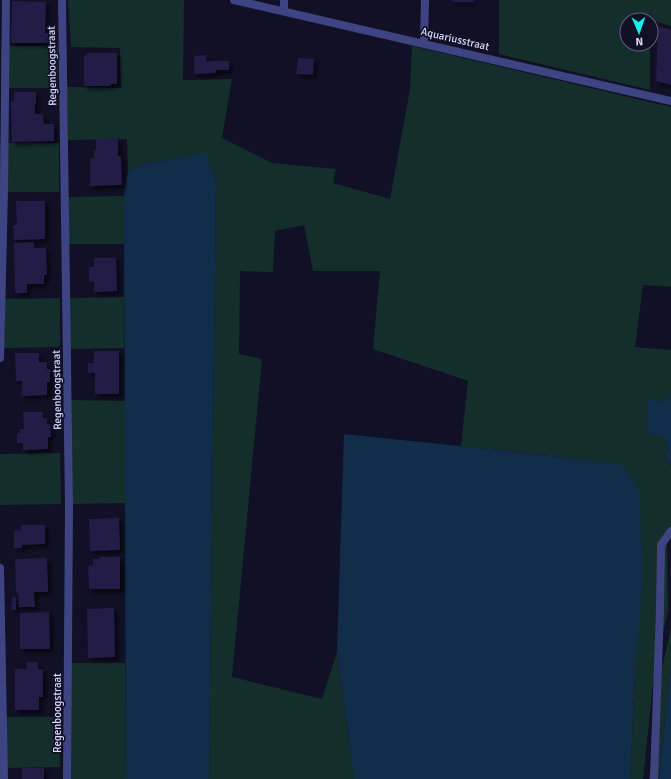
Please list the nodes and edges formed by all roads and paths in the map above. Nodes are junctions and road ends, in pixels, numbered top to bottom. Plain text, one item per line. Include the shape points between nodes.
1 (6, 0) edge
2 (62, 0) edge
3 (234, 0) edge
4 (284, 0) edge
5 (425, 0) edge
6 (284, 11) junction
7 (424, 44) junction
8 (671, 101) edge
9 (0, 358) edge
10 (671, 531) edge
11 (0, 568) edge
12 (4, 779) edge
13 (67, 779) edge
14 (654, 779) edge

1 - 9 street
2 - 13 street, Regenboogstraat via 69,508
3 - 6 street, Aquariusstraat
4 - 6 street
5 - 7 street
6 - 7 street, Aquariusstraat
7 - 8 street, Aquariusstraat
10 - 14 street via 661,545
11 - 12 street

